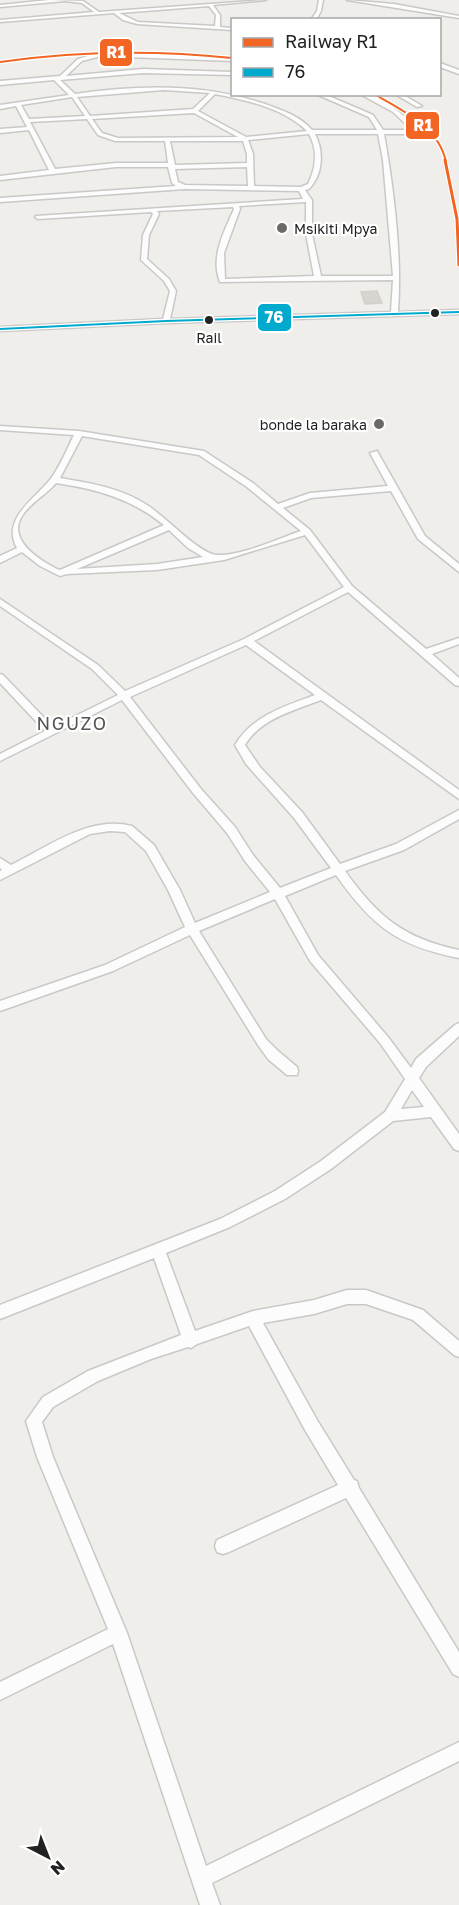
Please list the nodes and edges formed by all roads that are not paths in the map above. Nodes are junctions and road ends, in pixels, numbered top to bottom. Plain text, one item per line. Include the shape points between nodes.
1 (65, 0) edge
2 (264, 0) edge
3 (321, 0) edge
4 (349, 0) edge
5 (401, 0) edge
6 (210, 4) junction
7 (397, 5) junction
8 (0, 6) edge
9 (115, 12) junction
10 (447, 12) junction
11 (98, 13) junction
12 (459, 17) edge
13 (314, 18) edge
14 (0, 21) edge
15 (441, 21) edge
16 (218, 25) junction
17 (231, 29) edge
18 (231, 60) edge
19 (459, 64) edge
20 (441, 65) edge
21 (449, 68) junction
22 (459, 72) edge
23 (231, 74) edge
24 (59, 78) junction
25 (0, 83) edge
26 (214, 92) junction
27 (74, 96) junction
28 (231, 96) edge
29 (232, 96) edge
30 (323, 96) edge
31 (366, 96) edge
32 (401, 96) edge
33 (18, 104) junction
34 (419, 106) dead end
35 (0, 107) edge
36 (195, 111) junction
37 (88, 116) junction
38 (27, 121) junction
39 (31, 128) junction
40 (0, 131) edge
41 (310, 132) junction
42 (381, 132) junction
43 (167, 139) junction
44 (245, 139) junction
45 (249, 165) junction
46 (172, 166) junction
47 (53, 171) junction
48 (0, 178) edge
49 (185, 187) junction
50 (251, 187) junction
51 (301, 189) junction
52 (0, 200) edge
53 (309, 200) junction
54 (235, 205) junction
55 (152, 209) junction
56 (38, 217) dead end
57 (318, 278) junction
58 (398, 278) junction
59 (459, 312) edge
60 (394, 314) junction
61 (166, 321) junction
62 (0, 329) edge
63 (0, 428) edge
64 (79, 433) junction
65 (374, 453) dead end
66 (55, 480) junction
67 (394, 488) junction
68 (276, 507) junction
69 (170, 526) junction
70 (307, 532) junction
71 (23, 548) junction
72 (215, 558) junction
73 (0, 560) edge
74 (459, 569) edge
75 (60, 573) junction
76 (349, 588) junction
77 (0, 602) edge
78 (247, 641) junction
79 (459, 641) edge
80 (425, 653) junction
81 (0, 677) edge
82 (459, 683) edge
83 (123, 696) junction
84 (322, 696) junction
85 (51, 731) junction
86 (0, 758) edge
87 (459, 795) edge
88 (459, 814) edge
89 (0, 862) edge
90 (336, 870) junction
91 (5, 874) edge
92 (278, 894) junction
93 (192, 929) junction
94 (459, 954) edge
95 (0, 1006) edge
96 (459, 1028) edge
97 (292, 1071) dead end
98 (411, 1081) junction
99 (434, 1111) junction
100 (390, 1116) junction
101 (459, 1145) edge
102 (158, 1250) junction
103 (0, 1312) edge
104 (253, 1318) junction
105 (191, 1341) junction
106 (459, 1350) edge
107 (351, 1488) junction
108 (223, 1546) dead end
109 (118, 1633) junction
110 (459, 1668) edge
111 (0, 1691) edge
112 (459, 1751) edge
113 (200, 1879) junction
114 (210, 1905) edge

1 - 8 street
1 - 11 street via 83,2
2 - 6 street
3 - 13 street
4 - 7 street
5 - 7 street
6 - 9 street
6 - 16 street via 218,13
7 - 10 street
9 - 11 street
9 - 16 street via 133,22
10 - 12 street
10 - 15 street
11 - 14 street
16 - 17 street
18 - 24 street via 101,54 80,60
19 - 21 street
20 - 21 street
21 - 22 street
23 - 24 street via 174,70
24 - 25 street
24 - 27 street
26 - 27 street via 163,90
26 - 28 street
26 - 36 street
27 - 33 street
27 - 37 street
29 - 41 street via 292,116
30 - 42 street via 371,116
31 - 42 street via 395,111 417,132
32 - 34 street
33 - 35 street
33 - 38 street
36 - 37 street
36 - 44 street
37 - 38 street
37 - 43 street via 100,134 111,139
38 - 39 street
39 - 40 street
39 - 47 street
41 - 42 street
41 - 44 street
41 - 51 street via 318,159 313,182
42 - 58 street
43 - 44 street
43 - 46 street
44 - 45 street
45 - 46 street
45 - 50 street
46 - 47 street via 116,165
46 - 49 street via 176,185
47 - 48 street
49 - 50 street
49 - 52 street
50 - 51 street
51 - 53 street
53 - 54 street
53 - 57 street via 309,234
54 - 55 street
54 - 57 street via 237,209 221,247 218,265 222,281
55 - 56 street
55 - 61 street via 156,214 146,235 144,260 167,280 173,291
57 - 58 street
58 - 60 street
59 - 60 street
60 - 61 street
61 - 62 street
63 - 64 street
64 - 66 street
64 - 68 street via 201,453
65 - 67 street
66 - 69 street via 103,487 129,498
66 - 71 street via 8,517 6,527 10,536
67 - 68 street via 310,496
67 - 74 street via 421,537
68 - 70 street
69 - 72 street via 200,552
69 - 75 street
70 - 72 street
70 - 76 street
71 - 73 street
71 - 75 street
72 - 75 street via 157,567
76 - 78 street
76 - 80 street
77 - 83 street via 94,666
78 - 83 street
78 - 84 street
79 - 80 street
80 - 82 street
81 - 85 street
83 - 85 street
83 - 92 street
84 - 87 street
84 - 90 street via 251,728 240,745 255,768 299,816
85 - 86 street
88 - 90 street via 400,847
89 - 91 street
90 - 92 street
90 - 94 street via 373,913 410,942
91 - 93 street via 87,831 128,829 150,848
92 - 93 street
92 - 98 street via 314,958 384,1040
93 - 95 street via 110,968
93 - 97 street via 262,1042
96 - 98 street via 421,1063
98 - 99 street
98 - 100 street
99 - 100 street
99 - 101 street
100 - 102 street via 280,1194 225,1223
102 - 103 street
102 - 105 street
104 - 105 street
104 - 106 street via 347,1297 366,1297 418,1315
104 - 107 street via 311,1425
105 - 109 street via 93,1376 48,1402 34,1421 45,1457
107 - 108 street
107 - 110 street
109 - 111 street
109 - 113 street
112 - 113 street
113 - 114 street

